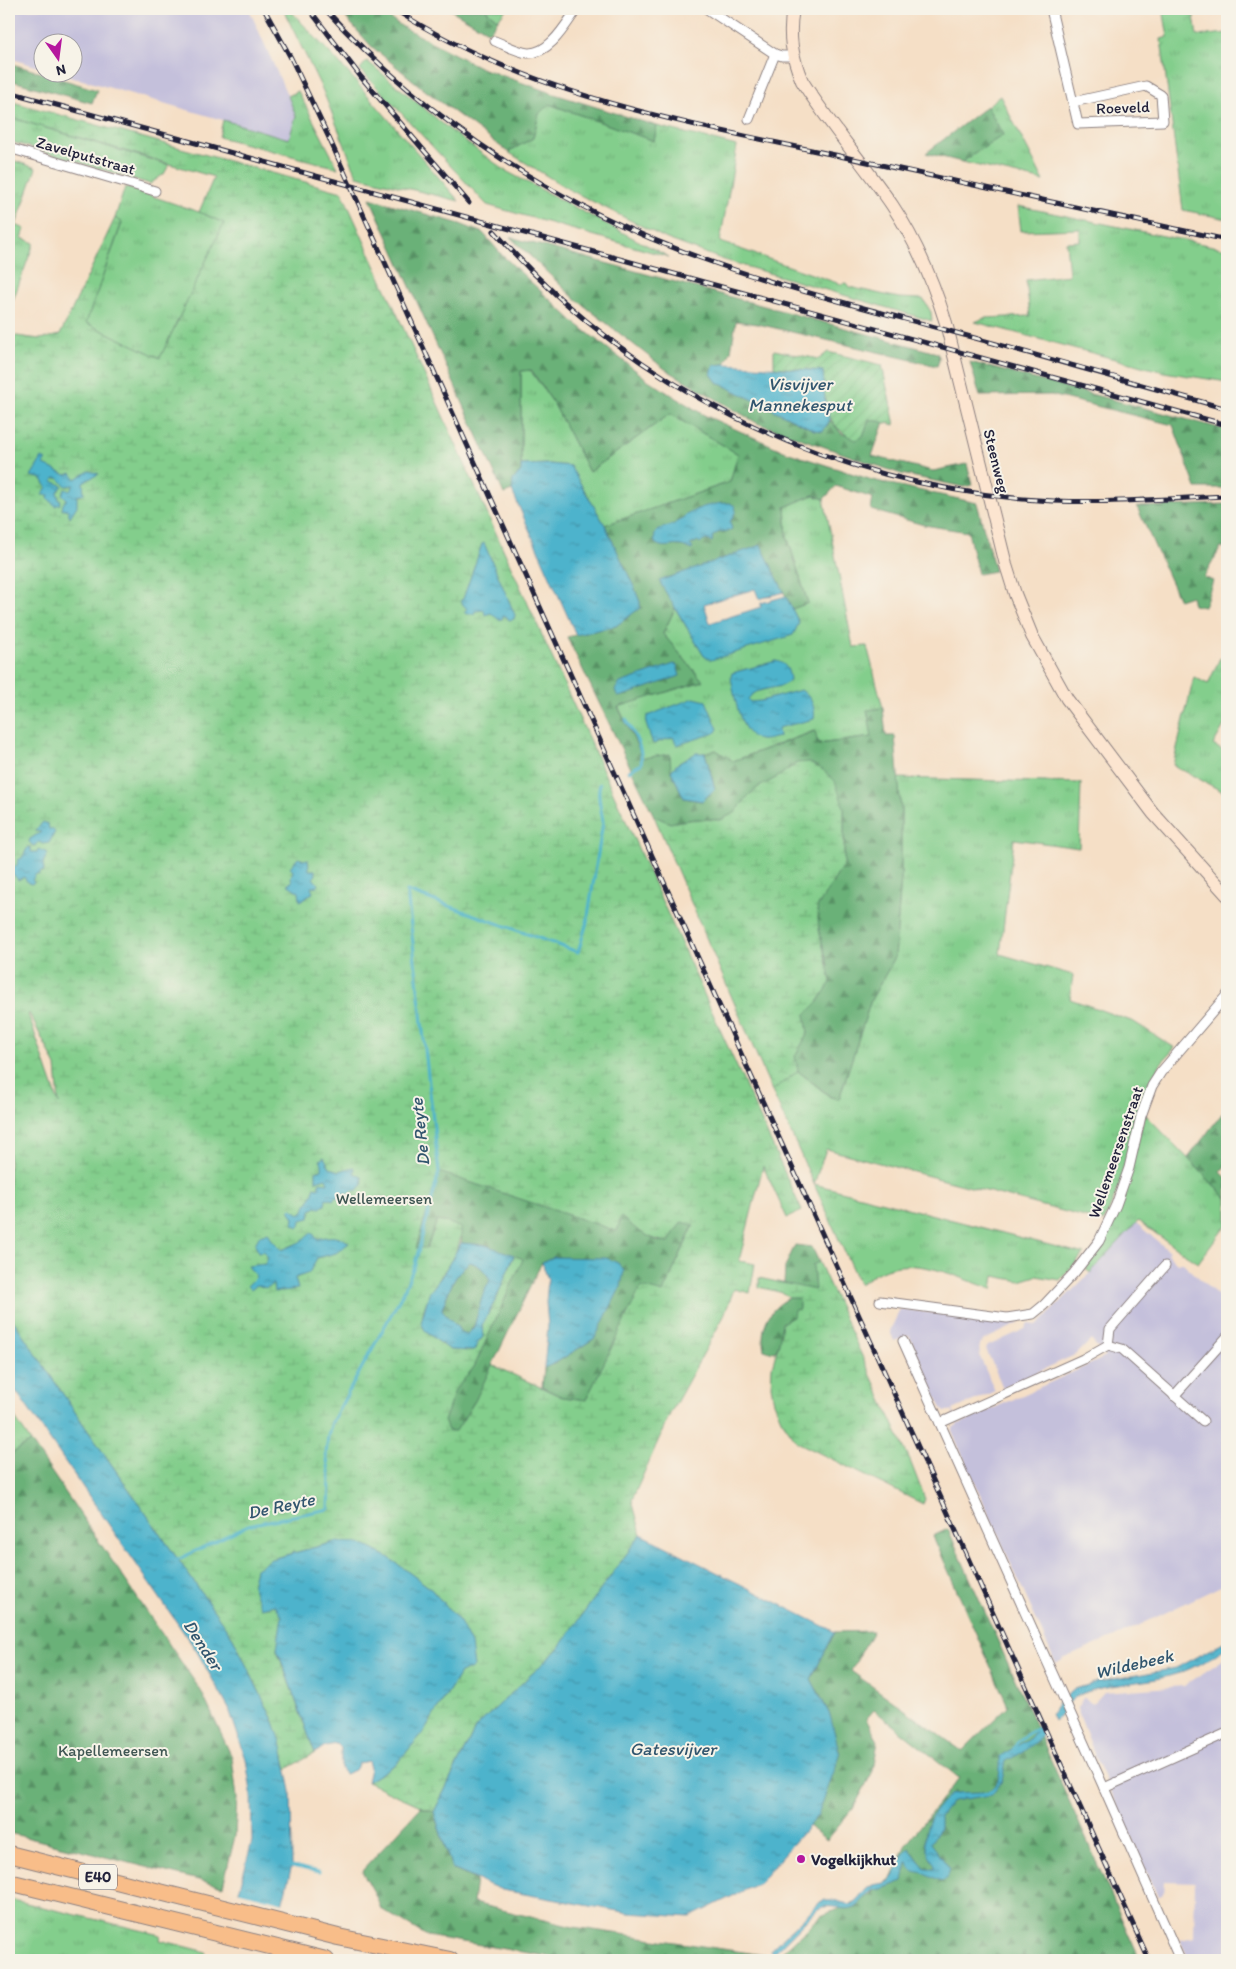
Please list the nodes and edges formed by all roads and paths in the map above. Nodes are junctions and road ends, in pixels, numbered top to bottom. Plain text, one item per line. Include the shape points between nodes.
1 (577, 9) edge
2 (707, 9) edge
3 (793, 9) edge
4 (1051, 9) edge
5 (495, 41) dead end
6 (775, 54) junction
7 (793, 56) junction
8 (1073, 102) junction
9 (749, 119) dead end
10 (9, 148) edge
11 (155, 191) dead end
12 (1227, 895) edge
13 (1227, 995) edge
14 (1165, 1266) dead end
15 (880, 1301) dead end
16 (1227, 1337) edge
17 (903, 1341) dead end
18 (1108, 1345) junction
19 (1174, 1396) junction
20 (1203, 1421) dead end
21 (940, 1423) junction
22 (1227, 1733) edge
23 (1104, 1788) junction
24 (9, 1854) edge
25 (9, 1882) edge
26 (326, 1960) edge
27 (450, 1960) edge
28 (1180, 1960) edge

1 - 5 street via 540,51 526,53
2 - 6 street
3 - 7 main road, Steenweg via 790,32
4 - 8 street, Roeveld
6 - 7 street
6 - 9 street
7 - 12 main road, Steenweg via 808,92 892,206 930,276 946,323 1006,565 1023,615 1042,656 1067,699 1153,813
8 - 8 street, Roeveld via 1078,124 1163,121 1162,94 1146,86
10 - 11 street, Zavelputstraat
13 - 15 street, Wellemeersenstraat via 1152,1086 1129,1168 1099,1241 1044,1305 1033,1314 1007,1318
14 - 18 street via 1110,1329
16 - 19 street
17 - 21 street
18 - 19 street via 1122,1349
18 - 21 street
19 - 20 street
21 - 23 street
22 - 23 street
23 - 28 street
24 - 27 highway, E40 via 338,1937
25 - 26 highway, E40

